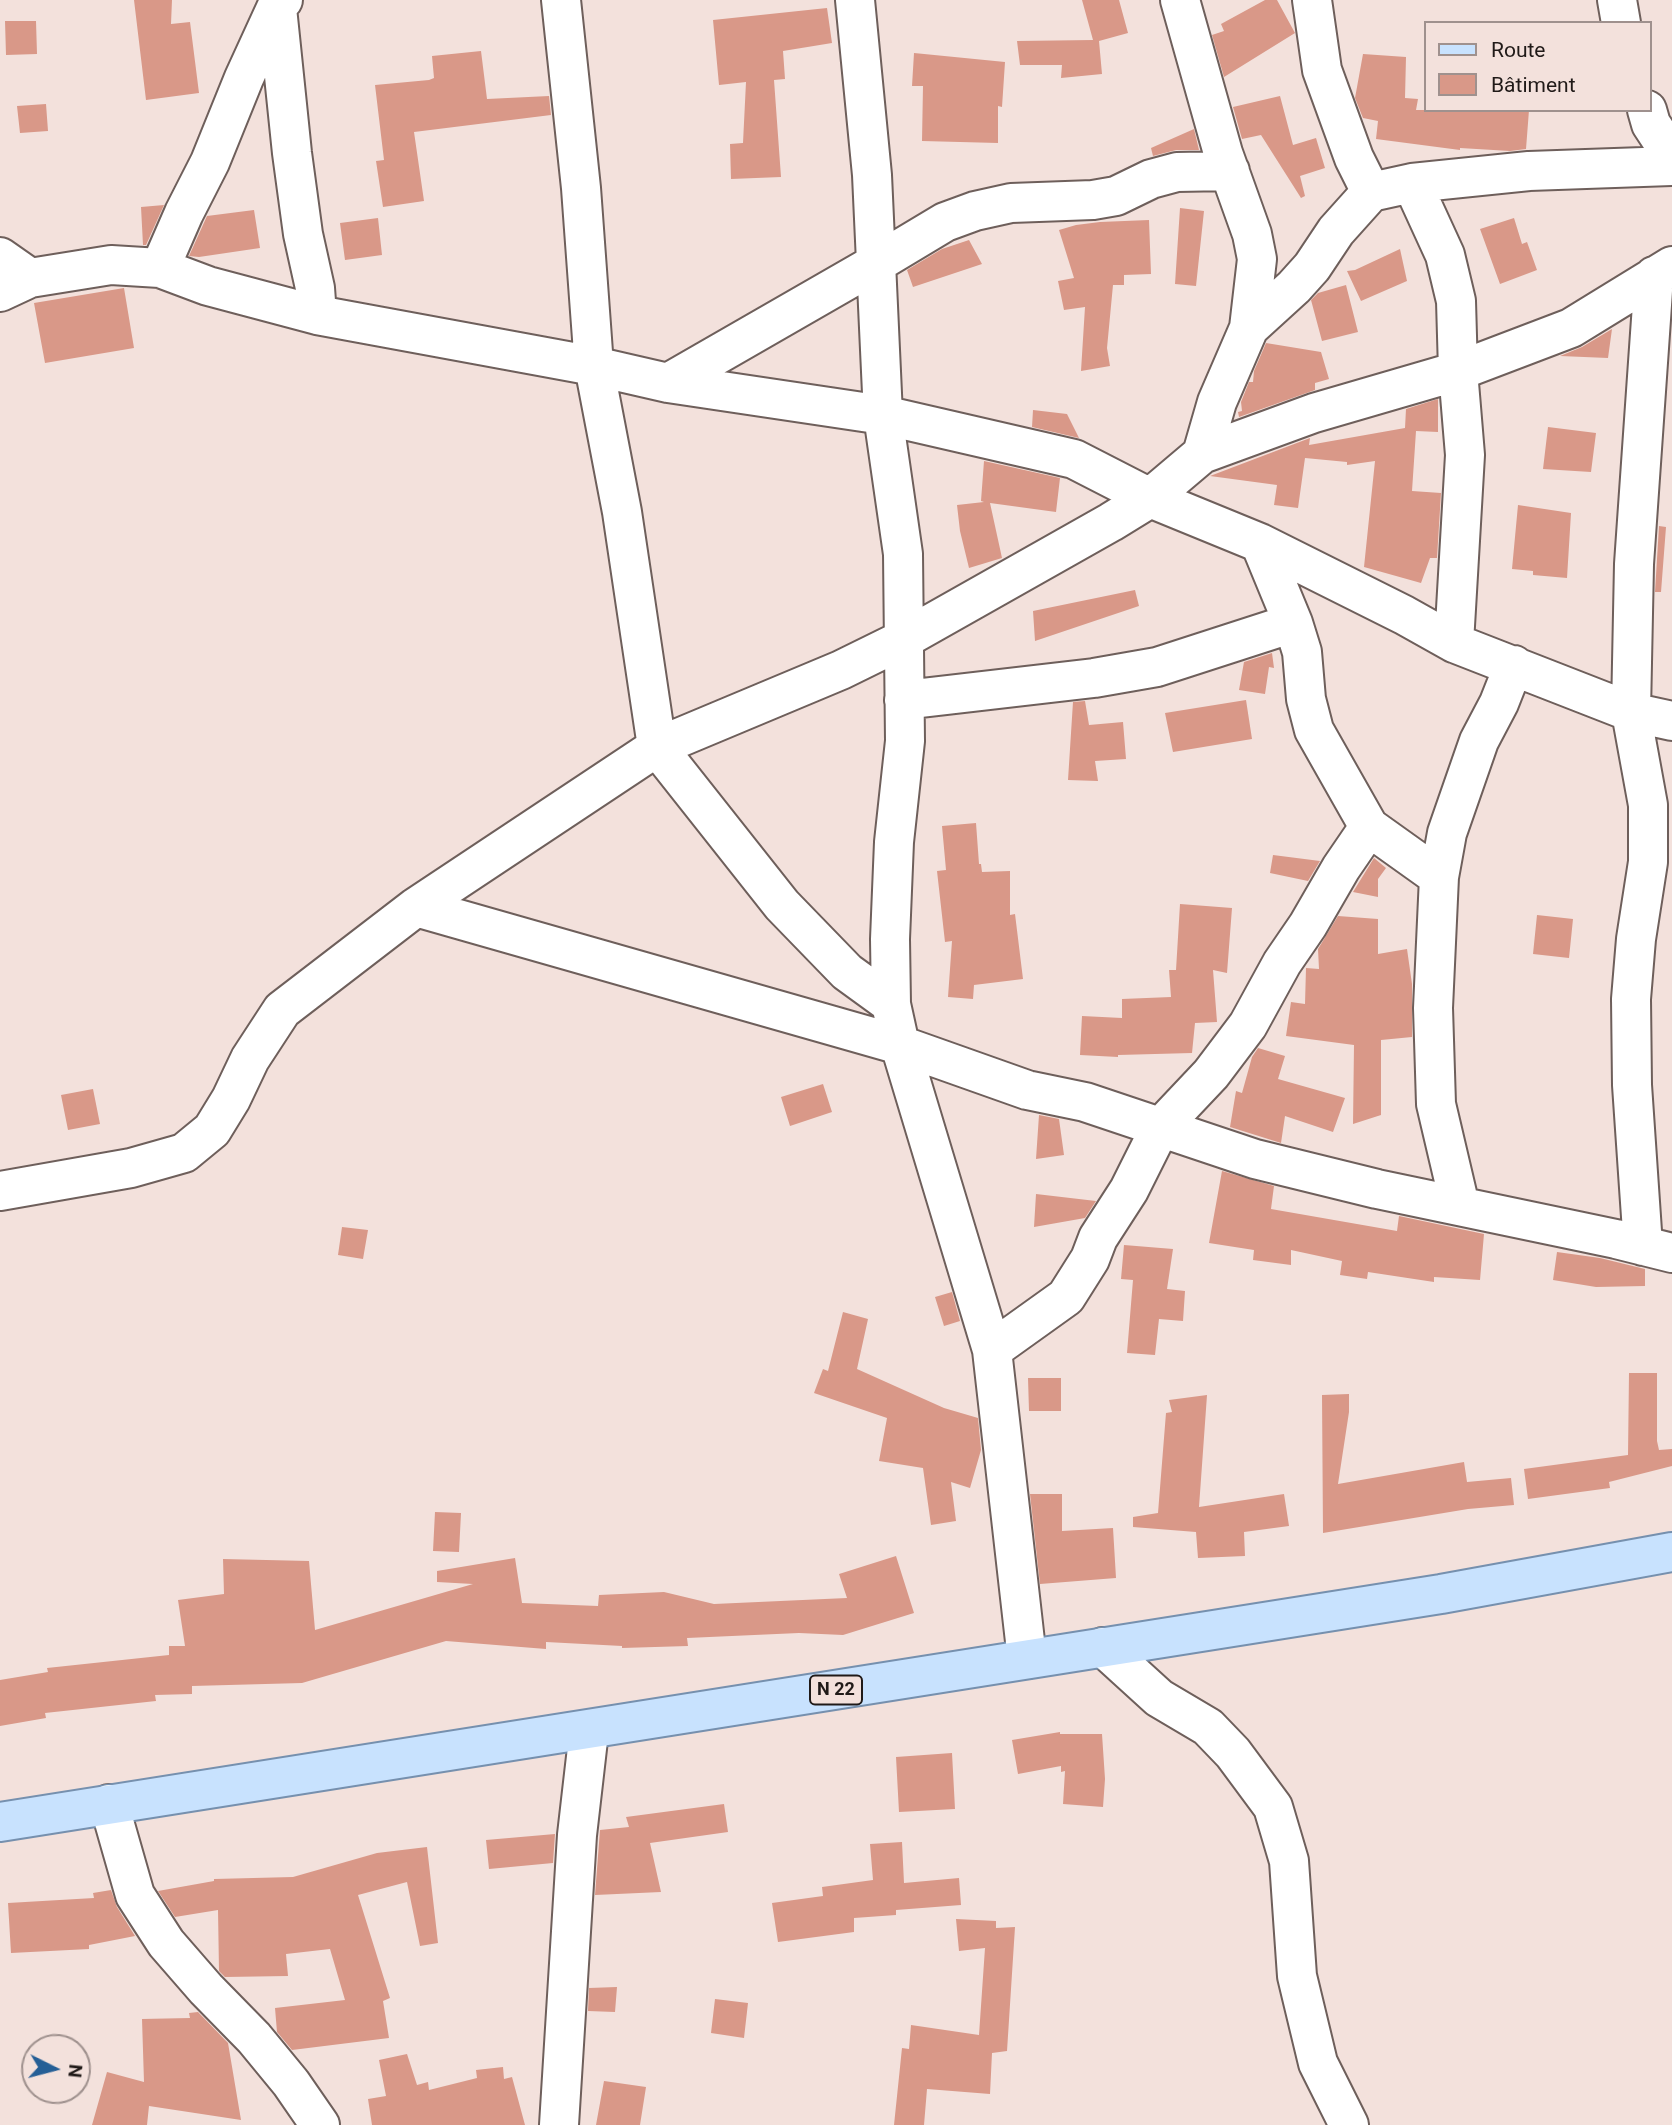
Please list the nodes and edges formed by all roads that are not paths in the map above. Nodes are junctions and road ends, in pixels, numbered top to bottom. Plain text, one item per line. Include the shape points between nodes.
1 (561, 0) edge
2 (855, 0) edge
3 (1180, 0) edge
4 (1312, 0) edge
5 (1617, 0) edge
6 (279, 2) edge
7 (1621, 21) edge
8 (1648, 112) edge
9 (1672, 156) edge
10 (1672, 166) edge
11 (1230, 171) junction
12 (1412, 183) junction
13 (1371, 192) junction
14 (875, 264) junction
15 (160, 268) junction
16 (1663, 271) edge
17 (10, 275) edge
18 (317, 314) junction
19 (1249, 328) junction
20 (594, 366) junction
21 (1458, 372) junction
22 (668, 383) junction
23 (883, 415) junction
24 (1202, 454) junction
25 (1150, 498) junction
26 (1260, 543) junction
27 (1293, 623) junction
28 (902, 640) junction
29 (1454, 643) junction
30 (1514, 665) junction
31 (904, 700) junction
32 (1631, 712) junction
33 (1672, 721) edge
34 (657, 747) junction
35 (1369, 827) junction
36 (1440, 877) junction
37 (416, 907) junction
38 (891, 1004) junction
39 (900, 1045) junction
40 (1160, 1128) junction
41 (0, 1191) edge
42 (1460, 1206) junction
43 (1658, 1249) edge
44 (992, 1350) junction
45 (1672, 1552) edge
46 (1103, 1647) junction
47 (1027, 1658) junction
48 (589, 1731) junction
49 (109, 1804) junction
50 (0, 1822) edge
51 (320, 2125) edge
52 (559, 2125) edge
53 (1349, 2125) edge

1 - 20 street
2 - 14 street via 872,175
3 - 11 street
4 - 13 street via 1322,70
5 - 7 street
6 - 15 street
6 - 18 street via 292,153
8 - 9 street
10 - 12 street
11 - 14 street via 1177,172 1093,200 1011,203 975,211 945,222
11 - 19 street via 1256,259
12 - 13 street
12 - 21 street via 1446,255 1456,300
13 - 19 street via 1303,277
14 - 22 street
14 - 23 street
15 - 17 street via 111,265
15 - 18 street via 208,286
16 - 21 street via 1571,328
16 - 32 street via 1634,564
18 - 20 street
19 - 24 street via 1217,402
20 - 22 street
20 - 34 street via 622,512
21 - 24 street via 1314,413
21 - 29 street via 1465,455
22 - 23 street
23 - 25 street via 1074,459
23 - 28 street via 903,554
24 - 25 street
25 - 26 street
25 - 28 street
26 - 27 street
26 - 29 street
27 - 31 street via 1157,667
27 - 35 street via 1314,730
28 - 31 street
28 - 34 street
29 - 30 street
30 - 32 street
30 - 36 street via 1479,741 1447,833
31 - 38 street via 905,741 890,925
32 - 33 street
32 - 43 street via 1648,806 1648,862 1630,999 1632,1085
34 - 37 street
34 - 38 street via 782,905 847,972
35 - 36 street
35 - 40 street via 1248,1025 1211,1074
36 - 42 street via 1433,1008 1436,1104
37 - 39 street
37 - 41 street via 282,1010 212,1130 184,1153 131,1168
38 - 39 street
39 - 40 street via 1027,1090 1085,1102
39 - 44 street
40 - 42 street via 1255,1158
40 - 44 street via 1066,1297
42 - 43 street
44 - 47 street
45 - 46 main road, N 22
46 - 47 main road, N 22
46 - 53 street via 1159,1698 1208,1727 1273,1807 1289,1861 1297,1976 1318,2063
47 - 48 main road, N 22
48 - 49 main road, N 22
48 - 52 street via 577,1835
49 - 50 main road, N 22
49 - 51 street via 135,1895 166,1943 254,2038

